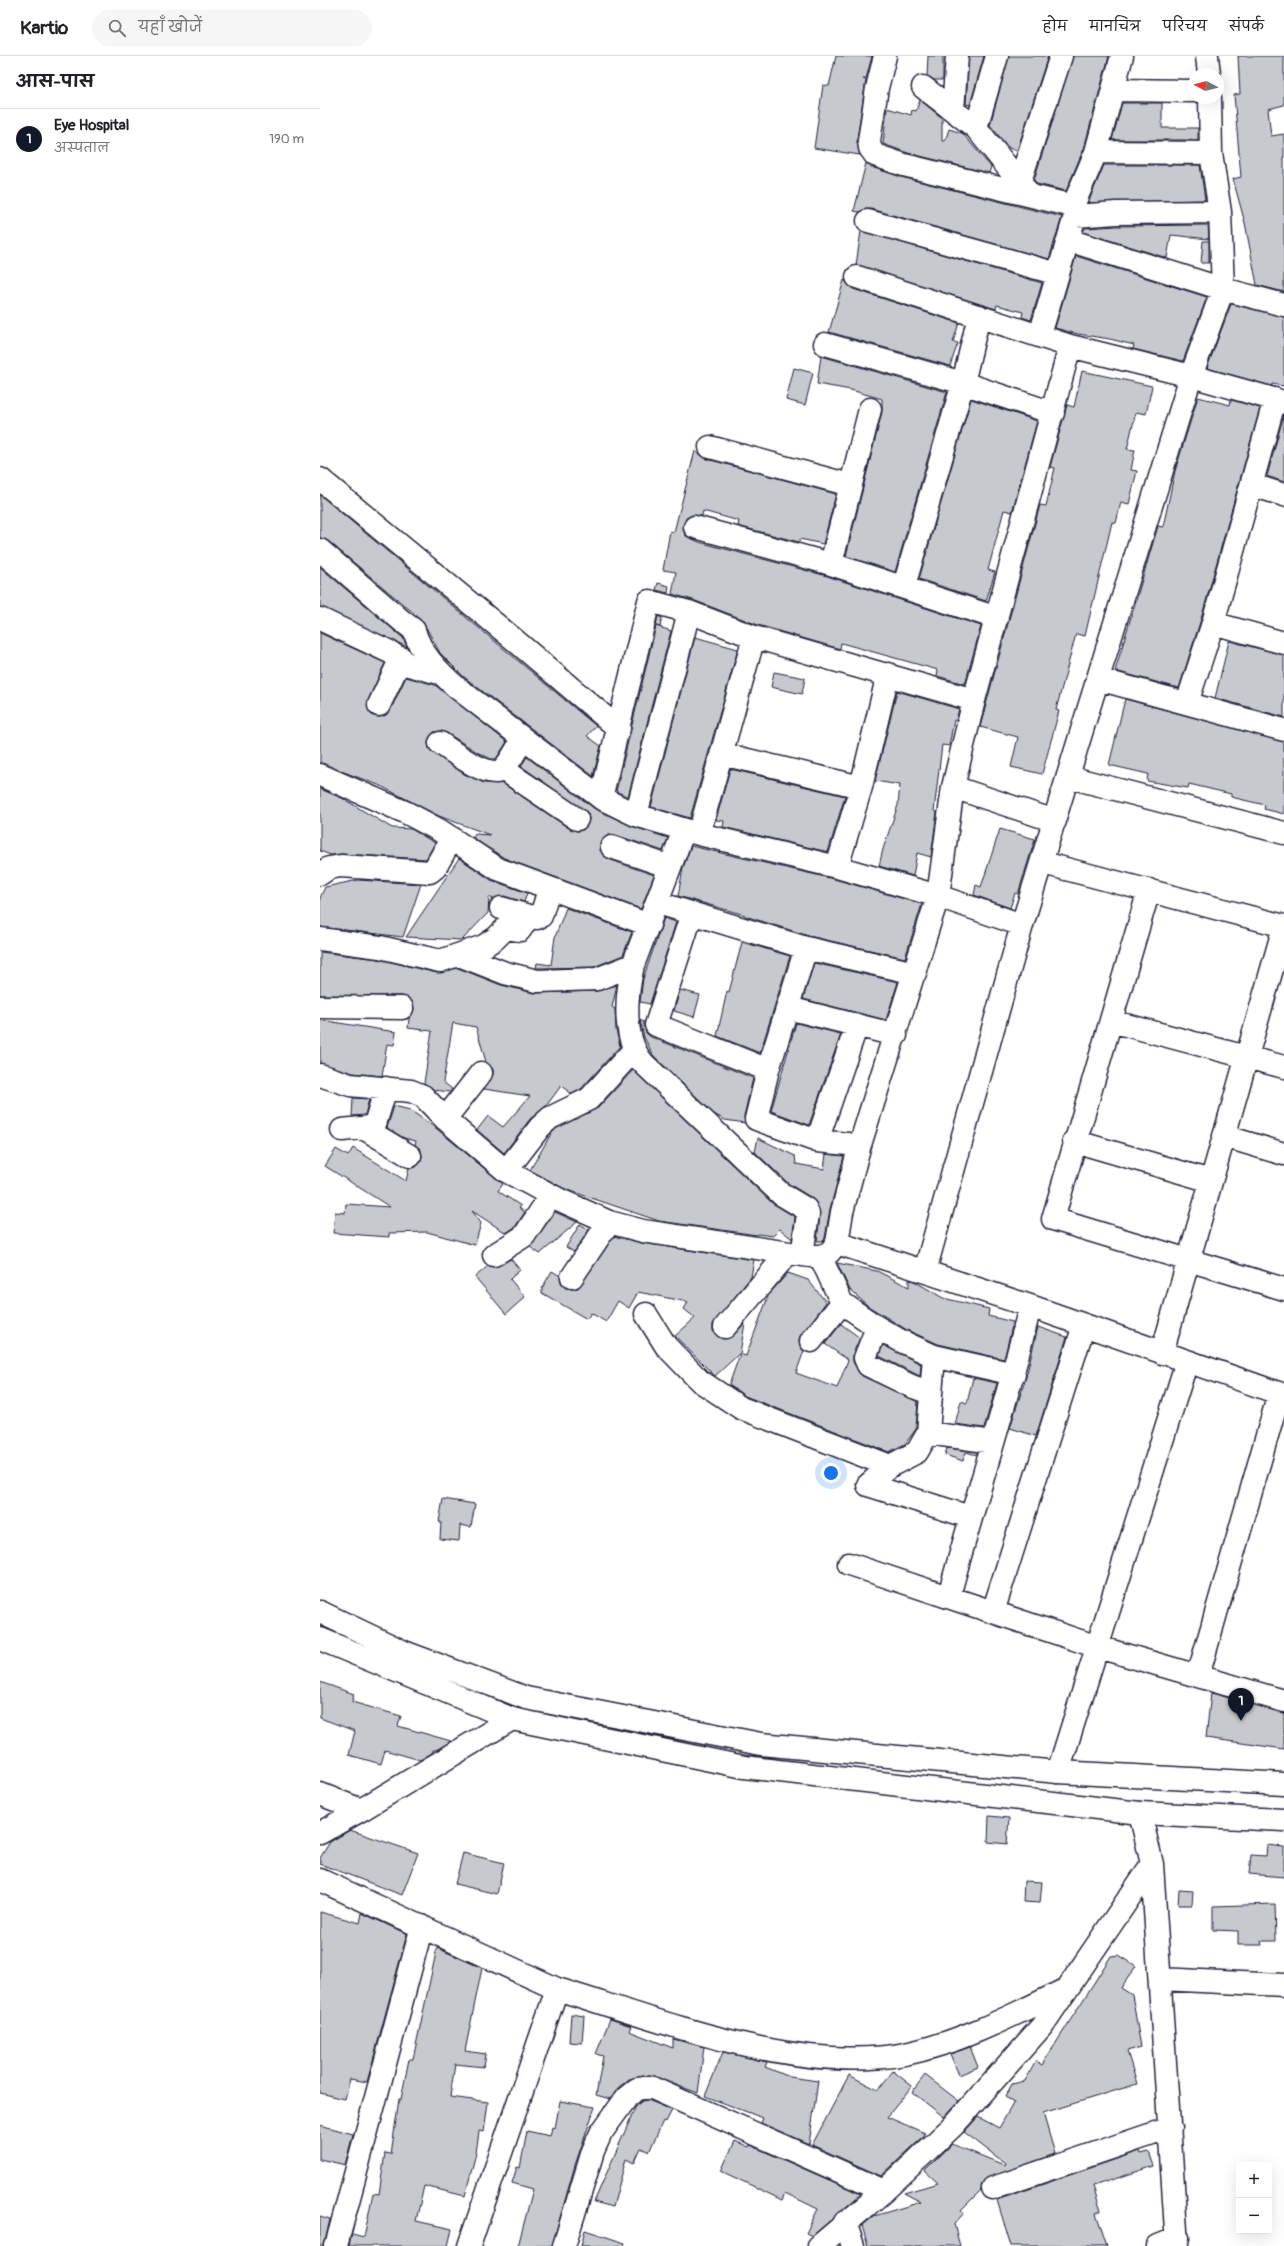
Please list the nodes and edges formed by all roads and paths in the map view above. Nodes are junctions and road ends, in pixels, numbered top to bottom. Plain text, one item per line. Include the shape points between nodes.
1 (885, 56) edge
2 (956, 56) edge
3 (997, 56) edge
4 (1061, 56) edge
5 (1122, 56) edge
6 (1207, 56) edge
7 (1208, 68) edge
8 (923, 87) dead end
9 (1114, 90) junction
10 (1188, 91) edge
11 (1210, 104) edge
12 (953, 110) junction
13 (976, 128) junction
14 (1096, 152) junction
15 (1211, 153) junction
16 (1025, 188) junction
17 (1074, 211) junction
18 (1220, 212) junction
19 (868, 222) dead end
20 (1068, 240) junction
21 (1058, 274) junction
22 (857, 277) dead end
23 (1223, 289) junction
24 (1284, 305) edge
25 (979, 316) junction
26 (1040, 335) junction
27 (825, 344) dead end
28 (1070, 346) junction
29 (1190, 376) junction
30 (963, 383) junction
31 (1279, 400) edge
32 (870, 409) dead end
33 (1053, 413) junction
34 (710, 447) dead end
35 (320, 479) edge
36 (850, 485) junction
37 (1252, 485) junction
38 (1284, 495) edge
39 (695, 527) dead end
40 (320, 550) edge
41 (831, 564) junction
42 (904, 586) junction
43 (690, 612) junction
44 (997, 618) junction
45 (320, 619) edge
46 (1213, 623) junction
47 (754, 637) junction
48 (1284, 643) edge
49 (401, 658) junction
50 (440, 673) junction
51 (888, 674) junction
52 (1098, 679) junction
53 (974, 700) junction
54 (1187, 703) junction
55 (379, 705) dead end
56 (619, 729) junction
57 (1284, 730) edge
58 (523, 739) junction
59 (440, 743) dead end
60 (722, 754) junction
61 (503, 769) junction
62 (320, 775) edge
63 (1069, 777) junction
64 (953, 787) junction
65 (861, 788) junction
66 (601, 798) junction
67 (636, 815) junction
68 (577, 819) dead end
69 (1055, 821) junction
70 (692, 832) junction
71 (1284, 834) edge
72 (452, 838) junction
73 (612, 847) dead end
74 (1043, 863) junction
75 (670, 867) junction
76 (837, 867) junction
77 (320, 874) edge
78 (549, 889) junction
79 (1149, 890) junction
80 (938, 896) junction
81 (658, 902) junction
82 (501, 908) dead end
83 (692, 913) junction
84 (529, 916) junction
85 (649, 925) junction
86 (1022, 925) junction
87 (1284, 927) edge
88 (320, 939) edge
89 (806, 948) junction
90 (459, 955) junction
91 (633, 965) junction
92 (915, 973) junction
93 (320, 1007) edge
94 (402, 1008) dead end
95 (788, 1008) junction
96 (1111, 1021) junction
97 (857, 1025) junction
98 (896, 1035) junction
99 (634, 1051) junction
100 (1247, 1058) junction
101 (1284, 1067) edge
102 (768, 1070) junction
103 (481, 1073) dead end
104 (320, 1075) edge
105 (320, 1083) edge
106 (350, 1085) junction
107 (386, 1088) junction
108 (445, 1119) junction
109 (365, 1129) junction
110 (342, 1130) dead end
111 (1224, 1136) junction
112 (817, 1141) junction
113 (1074, 1141) junction
114 (859, 1148) junction
115 (1284, 1154) edge
116 (410, 1156) dead end
117 (506, 1171) junction
118 (1211, 1181) junction
119 (551, 1195) junction
120 (609, 1222) junction
121 (837, 1242) junction
122 (494, 1255) dead end
123 (803, 1255) junction
124 (1189, 1258) junction
125 (924, 1271) junction
126 (572, 1277) dead end
127 (1284, 1289) edge
128 (842, 1303) junction
129 (1030, 1306) junction
130 (646, 1314) dead end
131 (1084, 1325) junction
132 (725, 1327) dead end
133 (877, 1328) junction
134 (812, 1341) dead end
135 (1162, 1353) junction
136 (934, 1356) junction
137 (1187, 1361) junction
138 (1014, 1374) junction
139 (931, 1392) junction
140 (1282, 1394) edge
141 (928, 1433) junction
142 (993, 1442) junction
143 (890, 1466) junction
144 (970, 1517) junction
145 (850, 1564) dead end
146 (948, 1596) junction
147 (320, 1612) edge
148 (993, 1612) junction
149 (320, 1639) edge
150 (1098, 1647) junction
151 (1198, 1676) junction
152 (1284, 1700) edge
153 (512, 1718) junction
154 (1058, 1772) junction
155 (1284, 1784) edge
156 (320, 1794) edge
157 (361, 1810) junction
158 (1140, 1814) junction
159 (1284, 1820) edge
160 (320, 1833) edge
161 (1152, 1864) junction
162 (320, 1880) edge
163 (422, 1926) junction
164 (1160, 1979) junction
165 (1284, 1985) edge
166 (1067, 1989) junction
167 (557, 1990) junction
168 (1170, 2128) junction
169 (994, 2188) dead end
170 (884, 2191) junction
171 (845, 2222) junction
172 (1178, 2242) edge
173 (336, 2246) edge
174 (469, 2246) edge
175 (564, 2246) edge
176 (819, 2246) edge
177 (853, 2246) edge
178 (1158, 2246) edge

1 - 16 street via 869,141 875,155 904,165
2 - 12 street
3 - 13 street
4 - 16 street
5 - 9 street
6 - 7 street
8 - 12 street
9 - 10 street
9 - 14 street
11 - 15 street
12 - 13 street
13 - 16 street
14 - 15 street
14 - 17 street
15 - 18 street
16 - 17 street
17 - 18 street
17 - 20 street
18 - 23 street
19 - 21 street
20 - 21 street
20 - 23 street
21 - 26 street
22 - 25 street
23 - 24 street
23 - 29 street
25 - 26 street
25 - 30 street
26 - 28 street
27 - 30 street
28 - 29 street
28 - 33 street
29 - 31 street
29 - 52 street
30 - 33 street
30 - 42 street
31 - 37 street
32 - 36 street
33 - 44 street
34 - 36 street
35 - 56 street
36 - 41 street
37 - 38 street
37 - 46 street
39 - 41 street
40 - 50 street via 414,630 418,643
41 - 42 street
42 - 44 street
43 - 47 street
43 - 56 street via 649,601
43 - 67 street
44 - 53 street
45 - 49 street
46 - 48 street
46 - 54 street
47 - 51 street
47 - 60 street
49 - 50 street via 409,665
49 - 55 street
50 - 58 street
51 - 53 street
51 - 65 street
52 - 54 street
52 - 63 street
53 - 64 street
54 - 57 street
56 - 66 street
58 - 61 street
58 - 66 street
59 - 61 street via 488,772 496,773
60 - 65 street
60 - 70 street
61 - 68 street
62 - 72 street via 405,812
63 - 69 street
63 - 71 street
64 - 69 street
64 - 80 street
65 - 76 street
66 - 67 street
67 - 70 street
69 - 74 street
70 - 75 street
70 - 76 street
72 - 77 street via 435,868 430,872 341,866 329,868
72 - 78 street via 498,869
73 - 75 street
74 - 79 street
74 - 86 street
75 - 81 street
76 - 80 street
78 - 84 street via 541,916
78 - 85 street
79 - 87 street
79 - 96 street
80 - 86 street
80 - 92 street
81 - 83 street
81 - 85 street
82 - 84 street
83 - 89 street
83 - 102 street via 656,1026
84 - 90 street via 520,930 506,928 490,943
85 - 91 street
86 - 125 street
87 - 100 street
88 - 90 street via 380,947 433,961 446,961
89 - 92 street
89 - 95 street
90 - 91 street via 505,973 537,981 597,979
91 - 99 street via 628,1029
92 - 98 street
93 - 94 street
95 - 97 street
95 - 102 street
96 - 100 street
96 - 113 street
97 - 98 street
97 - 112 street
98 - 114 street
99 - 117 street via 589,1099 550,1118 540,1126
99 - 123 street via 643,1063 781,1194 806,1209 808,1214
100 - 101 street
100 - 111 street
102 - 112 street via 756,1119
103 - 108 street
104 - 106 street
105 - 106 street
106 - 107 street
107 - 108 street via 423,1096
107 - 109 street via 375,1124
108 - 117 street
109 - 110 street
109 - 116 street
111 - 115 street
111 - 118 street
112 - 114 street via 848,1144
113 - 118 street
113 - 124 street via 1053,1219
114 - 121 street
117 - 119 street
118 - 124 street
119 - 120 street
119 - 122 street via 524,1236
120 - 123 street via 643,1231
120 - 126 street
121 - 123 street via 829,1253
121 - 125 street
123 - 128 street
123 - 132 street
124 - 127 street
124 - 135 street
125 - 129 street
128 - 133 street
128 - 134 street
129 - 131 street
129 - 138 street
130 - 143 street via 666,1346 700,1381 741,1408
131 - 135 street
131 - 148 street
133 - 136 street
133 - 139 street via 865,1358 868,1365 911,1386
135 - 137 street
136 - 138 street
136 - 139 street
137 - 140 street
137 - 150 street
138 - 142 street
139 - 141 street
140 - 151 street
141 - 142 street
141 - 143 street via 917,1452
142 - 144 street
143 - 144 street via 868,1485
144 - 146 street
145 - 146 street
146 - 148 street
147 - 154 street via 404,1652 526,1698 761,1744
148 - 150 street
149 - 153 street
150 - 151 street
150 - 154 street
151 - 152 street
153 - 157 street
153 - 158 street via 744,1767
154 - 155 street
156 - 157 street
157 - 160 street
158 - 159 street
158 - 161 street
161 - 164 street
161 - 166 street
162 - 163 street
163 - 167 street
163 - 173 street
164 - 165 street
164 - 168 street
166 - 167 street via 968,2035 904,2054 846,2060 790,2053 708,2035
166 - 170 street via 1042,2026 953,2126
167 - 174 street
168 - 169 street
168 - 172 street
170 - 171 street
170 - 175 street via 650,2087 637,2089 627,2097 601,2133 593,2150
171 - 176 street
171 - 177 street
172 - 178 street

